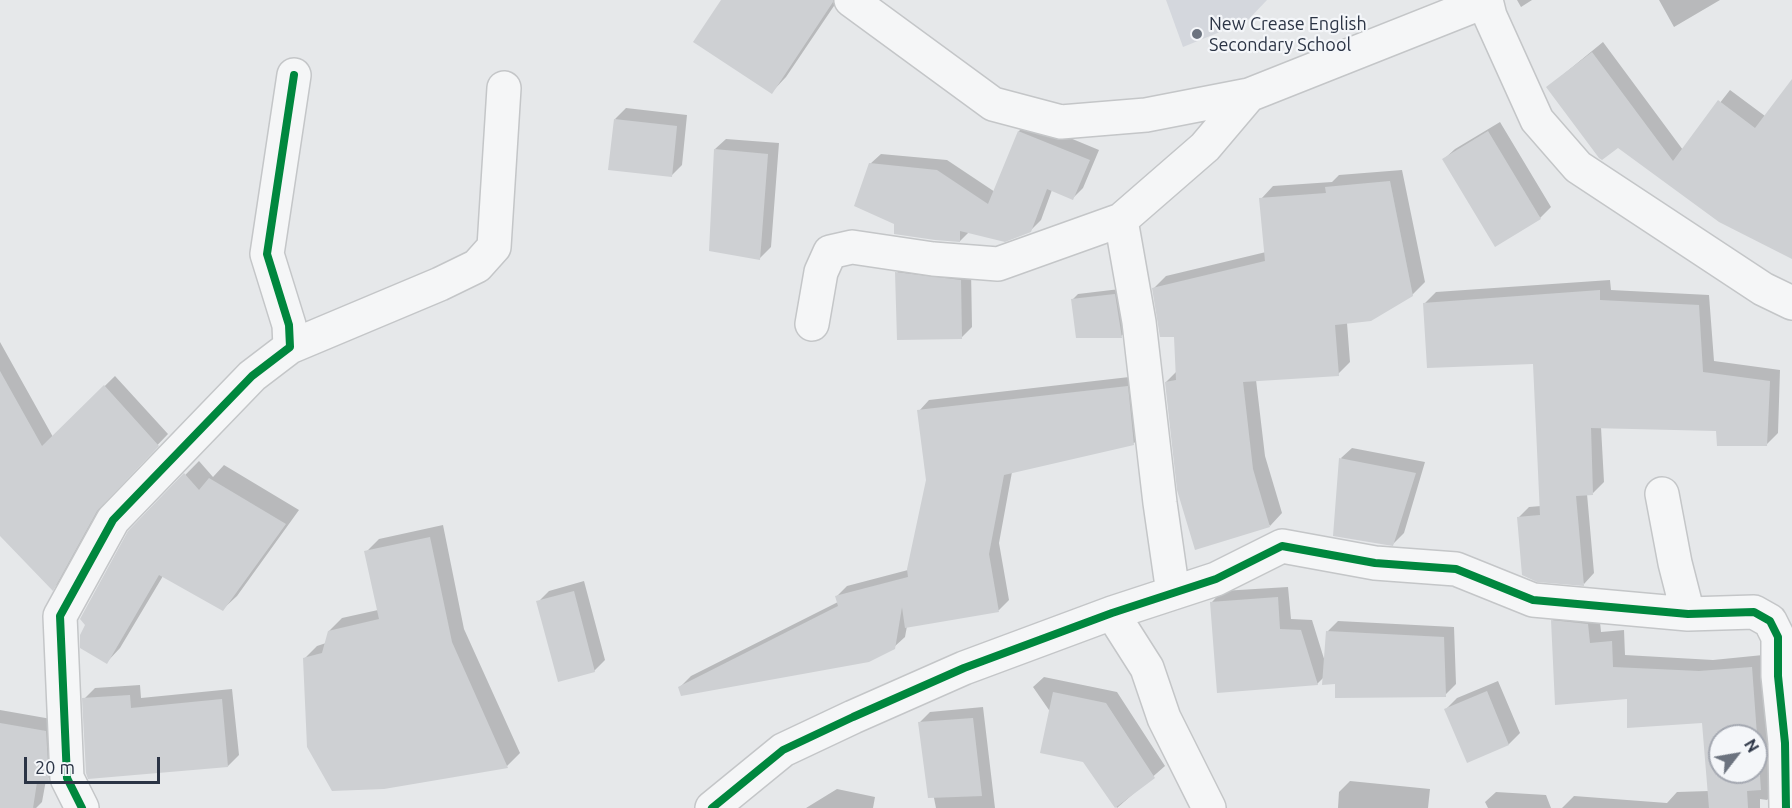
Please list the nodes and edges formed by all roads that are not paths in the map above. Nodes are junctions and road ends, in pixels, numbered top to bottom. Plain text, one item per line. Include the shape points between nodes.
1 (851, 0) edge
2 (1486, 1) edge
3 (294, 75) dead end
4 (504, 88) dead end
5 (1250, 95) junction
6 (1120, 220) junction
7 (1792, 303) edge
8 (812, 324) dead end
9 (291, 346) junction
10 (1662, 494) dead end
11 (1173, 593) junction
12 (1112, 613) junction
13 (1688, 614) junction
14 (82, 808) edge
15 (712, 808) edge
16 (1209, 808) edge
17 (1786, 808) edge

1 - 5 street via 993,104 1061,122 1146,115
2 - 5 street
2 - 7 street via 1537,120 1578,167 1763,289
3 - 9 street via 267,254 289,325
4 - 9 street via 494,247 477,266
5 - 6 street via 1205,147
6 - 8 street via 998,264 852,247 830,252 821,272
6 - 11 street via 1139,322
9 - 14 street via 252,376 113,520 60,616 67,778
10 - 13 street
11 - 12 street
11 - 13 street via 1216,579 1282,546 1375,563 1456,569 1533,600
12 - 15 street via 964,668 783,750
12 - 16 street via 1147,668 1164,718
13 - 17 street via 1754,612 1770,621 1778,637

